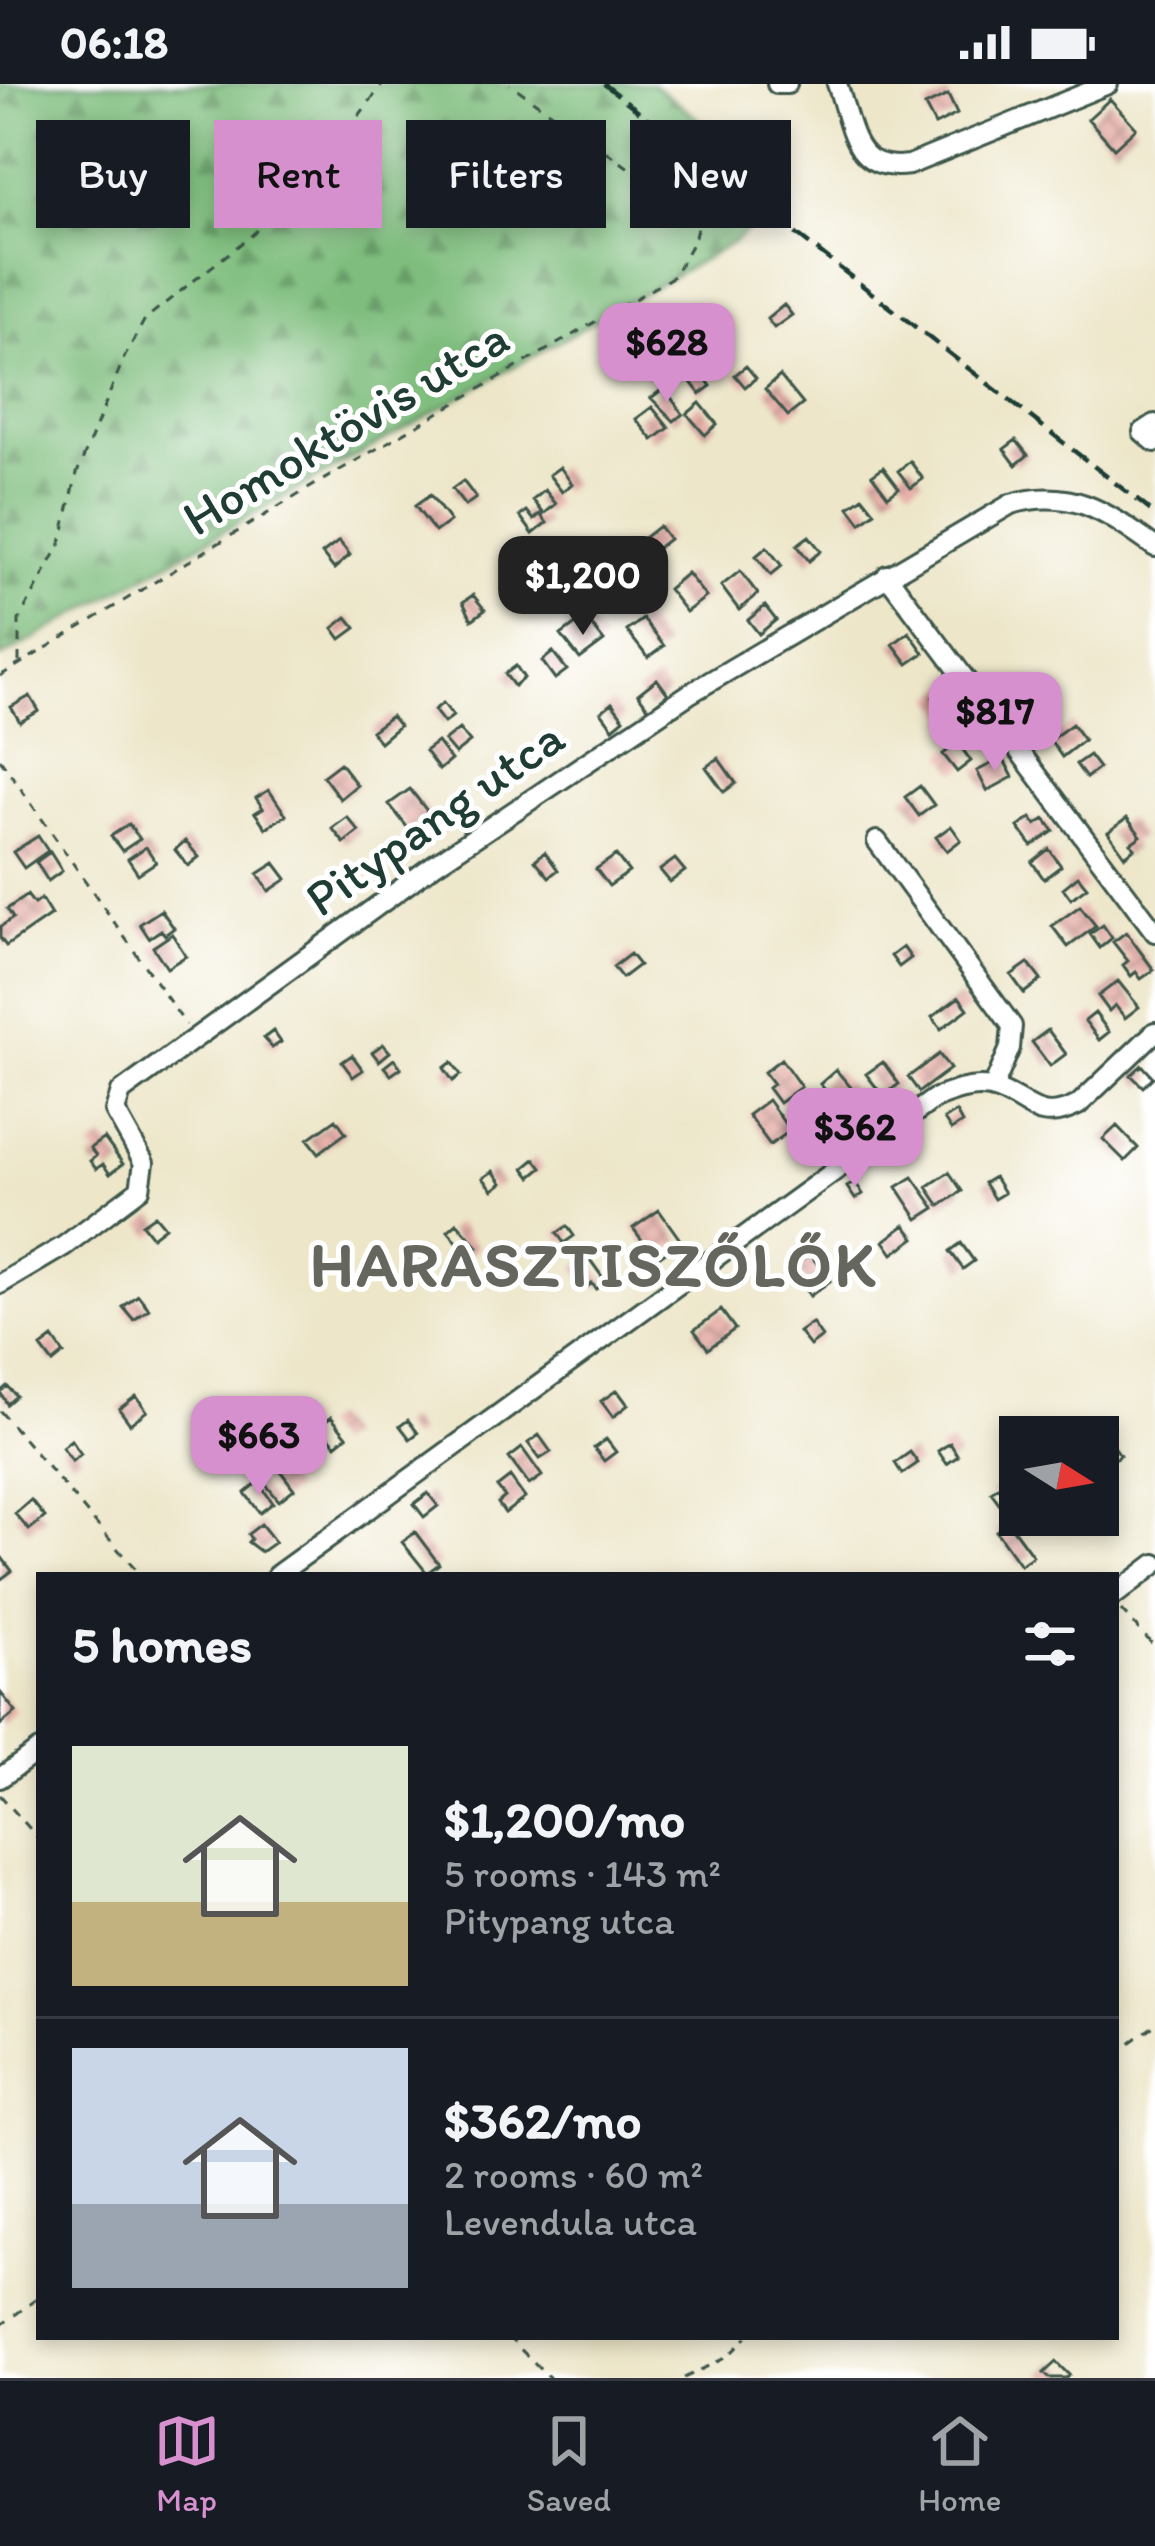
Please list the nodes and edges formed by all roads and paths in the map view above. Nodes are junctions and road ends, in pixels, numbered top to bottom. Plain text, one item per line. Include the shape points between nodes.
1 (383, 84) edge
2 (510, 84) edge
3 (777, 84) edge
4 (787, 84) edge
5 (837, 84) edge
6 (1108, 84) edge
7 (1155, 424) edge
8 (1155, 442) edge
9 (1155, 548) edge
10 (887, 575) junction
11 (20, 665) junction
12 (0, 676) edge
13 (0, 759) edge
14 (877, 841) dead end
15 (1155, 932) edge
16 (1155, 1032) edge
17 (194, 1037) junction
18 (993, 1088) junction
19 (0, 1284) edge
20 (0, 1412) edge
21 (1155, 1564) edge
22 (137, 1572) edge
23 (281, 1572) edge
24 (1119, 1592) edge
25 (1119, 1607) edge
26 (1155, 1647) edge
27 (36, 1752) edge
28 (0, 1778) edge
29 (0, 1795) edge
30 (36, 1836) edge
31 (1155, 2025) edge
32 (1119, 2051) edge
33 (36, 2299) edge
34 (0, 2326) edge
35 (511, 2340) edge
36 (744, 2340) edge
37 (550, 2378) edge
38 (684, 2378) edge

1 - 11 path via 316,172 252,236 145,319 77,473 61,543 19,620
2 - 11 path, Homoktövis utca via 700,218 674,276
3 - 4 street
5 - 6 street via 860,149 887,168
7 - 8 street via 1143,432
9 - 10 street, Pitypang utca via 1100,511 1047,497 987,515
10 - 15 street
10 - 17 street, Pitypang utca via 454,850
11 - 12 path, Homoktövis utca
13 - 17 path
14 - 18 street via 1012,1026
16 - 18 street via 1064,1112 1039,1113
17 - 19 street, Pitypang utca via 116,1099 117,1117 144,1163 140,1189
18 - 23 street via 934,1099
20 - 22 path
21 - 24 street
25 - 26 path
27 - 28 street
29 - 30 path
31 - 32 path
33 - 34 path
35 - 37 path
36 - 38 path

